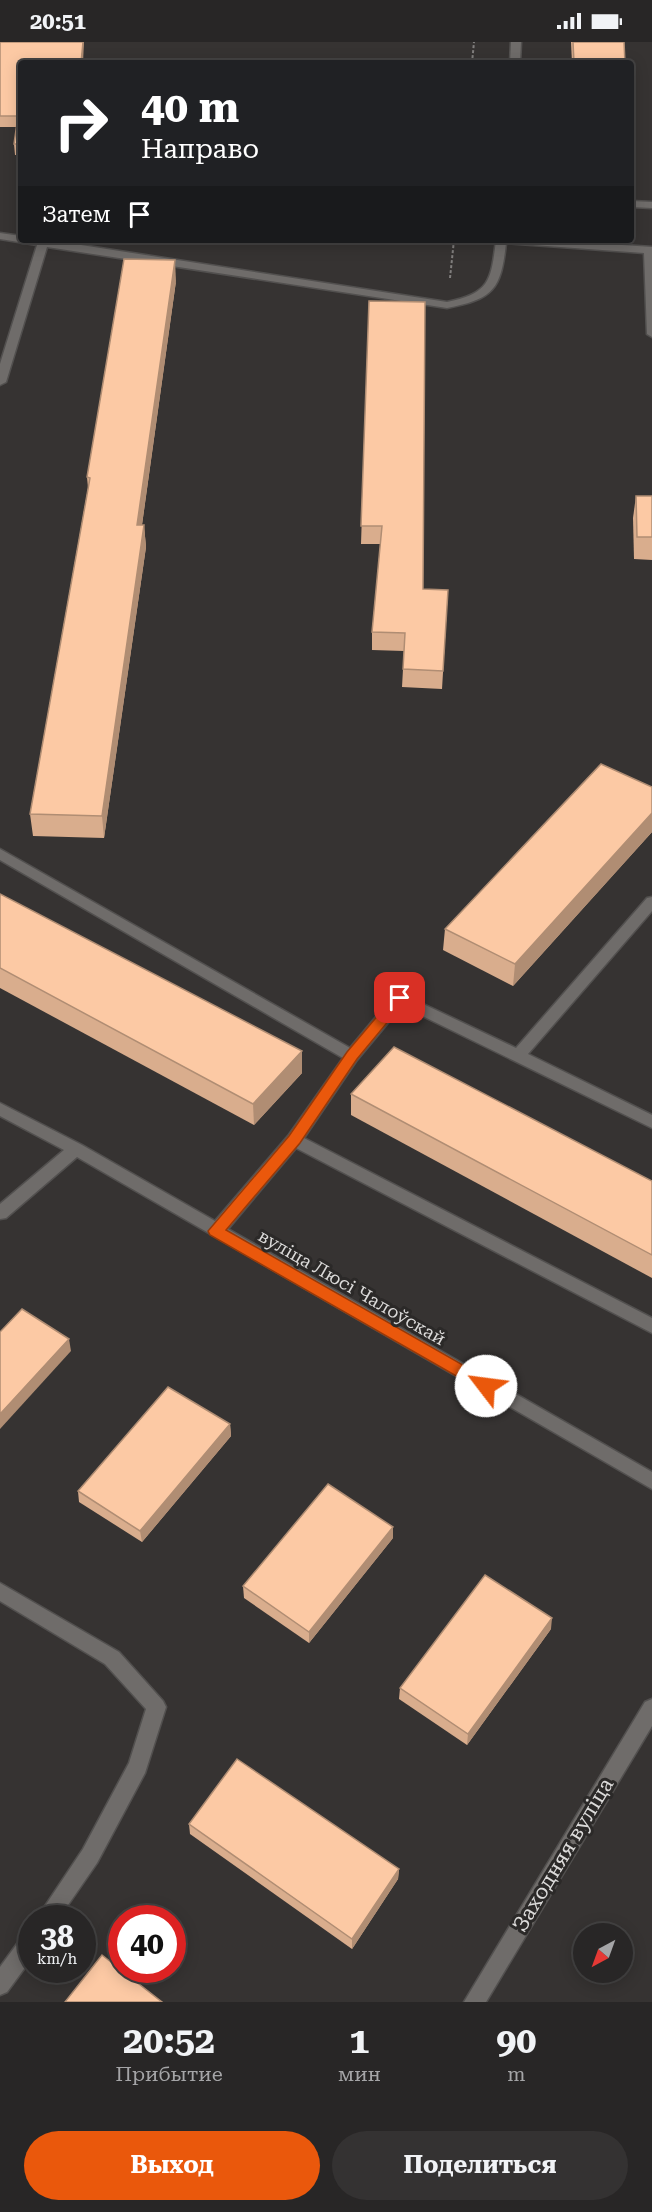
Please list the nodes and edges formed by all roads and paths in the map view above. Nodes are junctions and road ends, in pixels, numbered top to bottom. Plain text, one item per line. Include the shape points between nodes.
1 (474, 42) edge
2 (516, 42) edge
3 (472, 60) edge
4 (514, 60) edge
5 (634, 204) edge
6 (652, 205) edge
7 (0, 236) edge
8 (18, 239) edge
9 (43, 243) edge
10 (49, 243) edge
11 (454, 243) edge
12 (501, 243) edge
13 (546, 243) edge
14 (651, 250) edge
15 (447, 306) junction
16 (652, 334) edge
17 (0, 382) edge
18 (0, 854) edge
19 (652, 902) edge
20 (352, 1056) junction
21 (518, 1056) junction
22 (0, 1109) edge
23 (652, 1122) edge
24 (294, 1140) junction
25 (76, 1149) junction
26 (0, 1213) edge
27 (216, 1231) junction
28 (652, 1326) edge
29 (652, 1481) edge
30 (0, 1591) edge
31 (652, 1708) edge
32 (56, 1905) edge
33 (18, 1960) edge
34 (0, 1985) edge
35 (474, 2002) edge

1 - 3 path
2 - 4 street
5 - 6 street
7 - 8 street
9 - 17 street
10 - 15 street
11 - 15 path
12 - 15 street via 497,279 491,289 479,297
13 - 14 street
14 - 16 street
18 - 20 street
19 - 21 street
20 - 21 street via 400,998
20 - 24 street
21 - 23 street
22 - 25 street, вуліца Люсі Чалоўскай
24 - 27 street
24 - 28 street
25 - 26 street
25 - 27 street, вуліца Люсі Чалоўскай
27 - 29 street, вуліца Люсі Чалоўскай
30 - 32 street via 112,1658 156,1707 138,1766 90,1856
31 - 35 street, Заходняя вуліца
33 - 34 street

